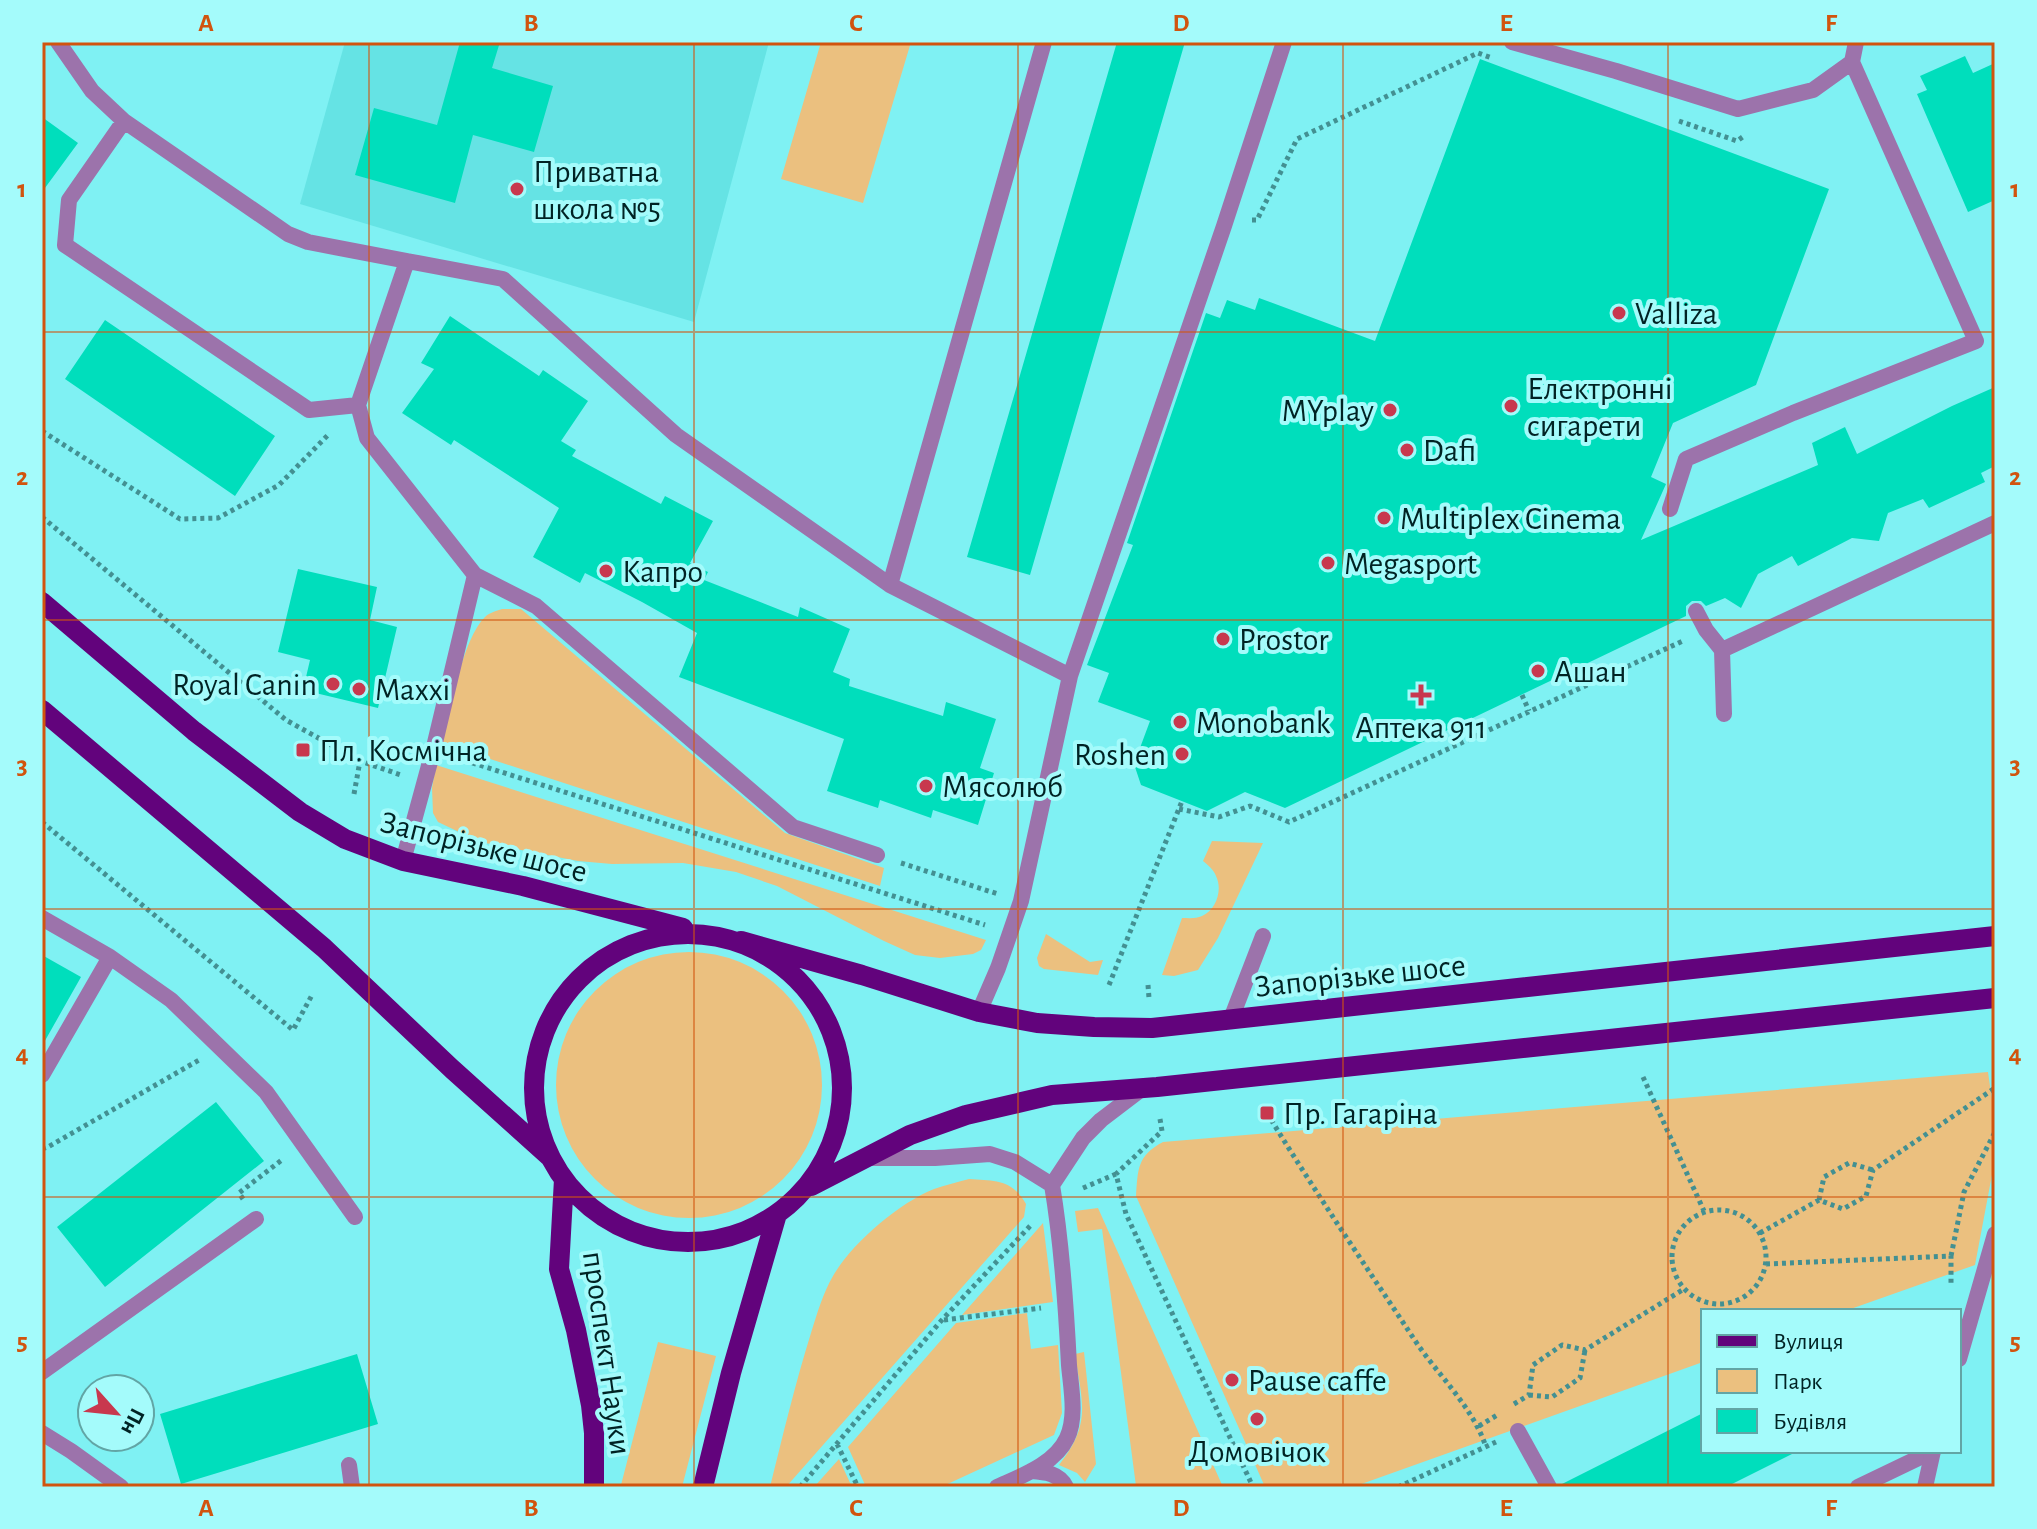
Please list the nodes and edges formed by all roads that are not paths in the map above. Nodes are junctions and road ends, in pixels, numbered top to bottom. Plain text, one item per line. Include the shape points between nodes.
1 (58, 42) edge
2 (1044, 42) edge
3 (1284, 42) edge
4 (1512, 42) edge
5 (1856, 42) edge
6 (1852, 62) junction
7 (124, 121) junction
8 (407, 261) junction
9 (358, 405) junction
10 (1670, 509) dead end
11 (1995, 523) edge
12 (475, 575) junction
13 (890, 585) junction
14 (42, 602) edge
15 (1696, 611) dead end
16 (1722, 650) junction
17 (1070, 676) junction
18 (42, 710) edge
19 (1724, 714) dead end
20 (877, 855) road end
21 (403, 861) junction
22 (42, 918) edge
23 (703, 933) junction
24 (1263, 936) dead end
25 (1995, 936) edge
26 (741, 941) junction
27 (110, 957) junction
28 (1995, 998) edge
29 (979, 1012) junction
30 (1231, 1019) junction
31 (42, 1075) edge
32 (1143, 1088) junction
33 (550, 1157) junction
34 (862, 1158) junction
35 (564, 1179) junction
36 (811, 1186) junction
37 (1053, 1193) junction
38 (777, 1214) junction
39 (355, 1217) dead end
40 (256, 1219) road end
41 (1995, 1234) edge
42 (1961, 1352) edge
43 (42, 1372) edge
44 (1518, 1431) road end
45 (42, 1433) edge
46 (1929, 1453) edge
47 (1933, 1453) edge
48 (349, 1465) dead end
49 (1031, 1471) junction
50 (121, 1487) edge
51 (352, 1487) edge
52 (594, 1487) edge
53 (703, 1487) edge
54 (997, 1487) edge
55 (1066, 1487) edge
56 (1549, 1487) edge
57 (1858, 1487) edge
58 (1925, 1487) edge

1 - 7 street via 92,91
2 - 13 street
3 - 17 street
4 - 6 street via 1738,109 1813,90
5 - 6 street
6 - 10 street via 1976,341 1686,459
7 - 8 street via 288,234
7 - 9 street via 69,200 65,245 309,410
8 - 9 street
8 - 13 street via 503,279 676,435
9 - 12 street via 367,438
11 - 16 street
12 - 20 street via 536,606 793,827
12 - 21 street
13 - 17 street
14 - 21 main road, Запорізьке шосе via 194,731 300,812 345,839
15 - 16 street
16 - 19 street
17 - 29 street via 1021,901
18 - 33 main road via 324,948
21 - 23 main road, Запорізьке шосе
22 - 27 street
23 - 26 main road
23 - 33 main road via 665,934 618,949 579,978 550,1017 535,1063 535,1111
24 - 30 street
25 - 30 main road, Запорізьке шосе
26 - 29 main road, Запорізьке шосе
26 - 36 main road via 775,959 808,989 831,1029 842,1073 839,1118
27 - 31 street
27 - 39 street via 171,1000 266,1092
28 - 32 main road
29 - 30 main road, Запорізьке шосе via 1094,1027 1152,1028
32 - 34 main road via 1052,1095 966,1115
32 - 37 street via 1083,1138
33 - 35 main road
34 - 36 main road
34 - 37 street via 990,1154 1015,1162
35 - 38 main road via 592,1208 625,1229 663,1241 716,1239
35 - 52 main road, проспект Науки via 559,1269 591,1405
36 - 38 main road
37 - 49 street via 1073,1418 1058,1452
38 - 53 main road
40 - 43 street
41 - 42 street
44 - 56 street
45 - 50 street
46 - 57 street
47 - 58 street
48 - 51 street
49 - 54 street
49 - 55 street via 1051,1473

